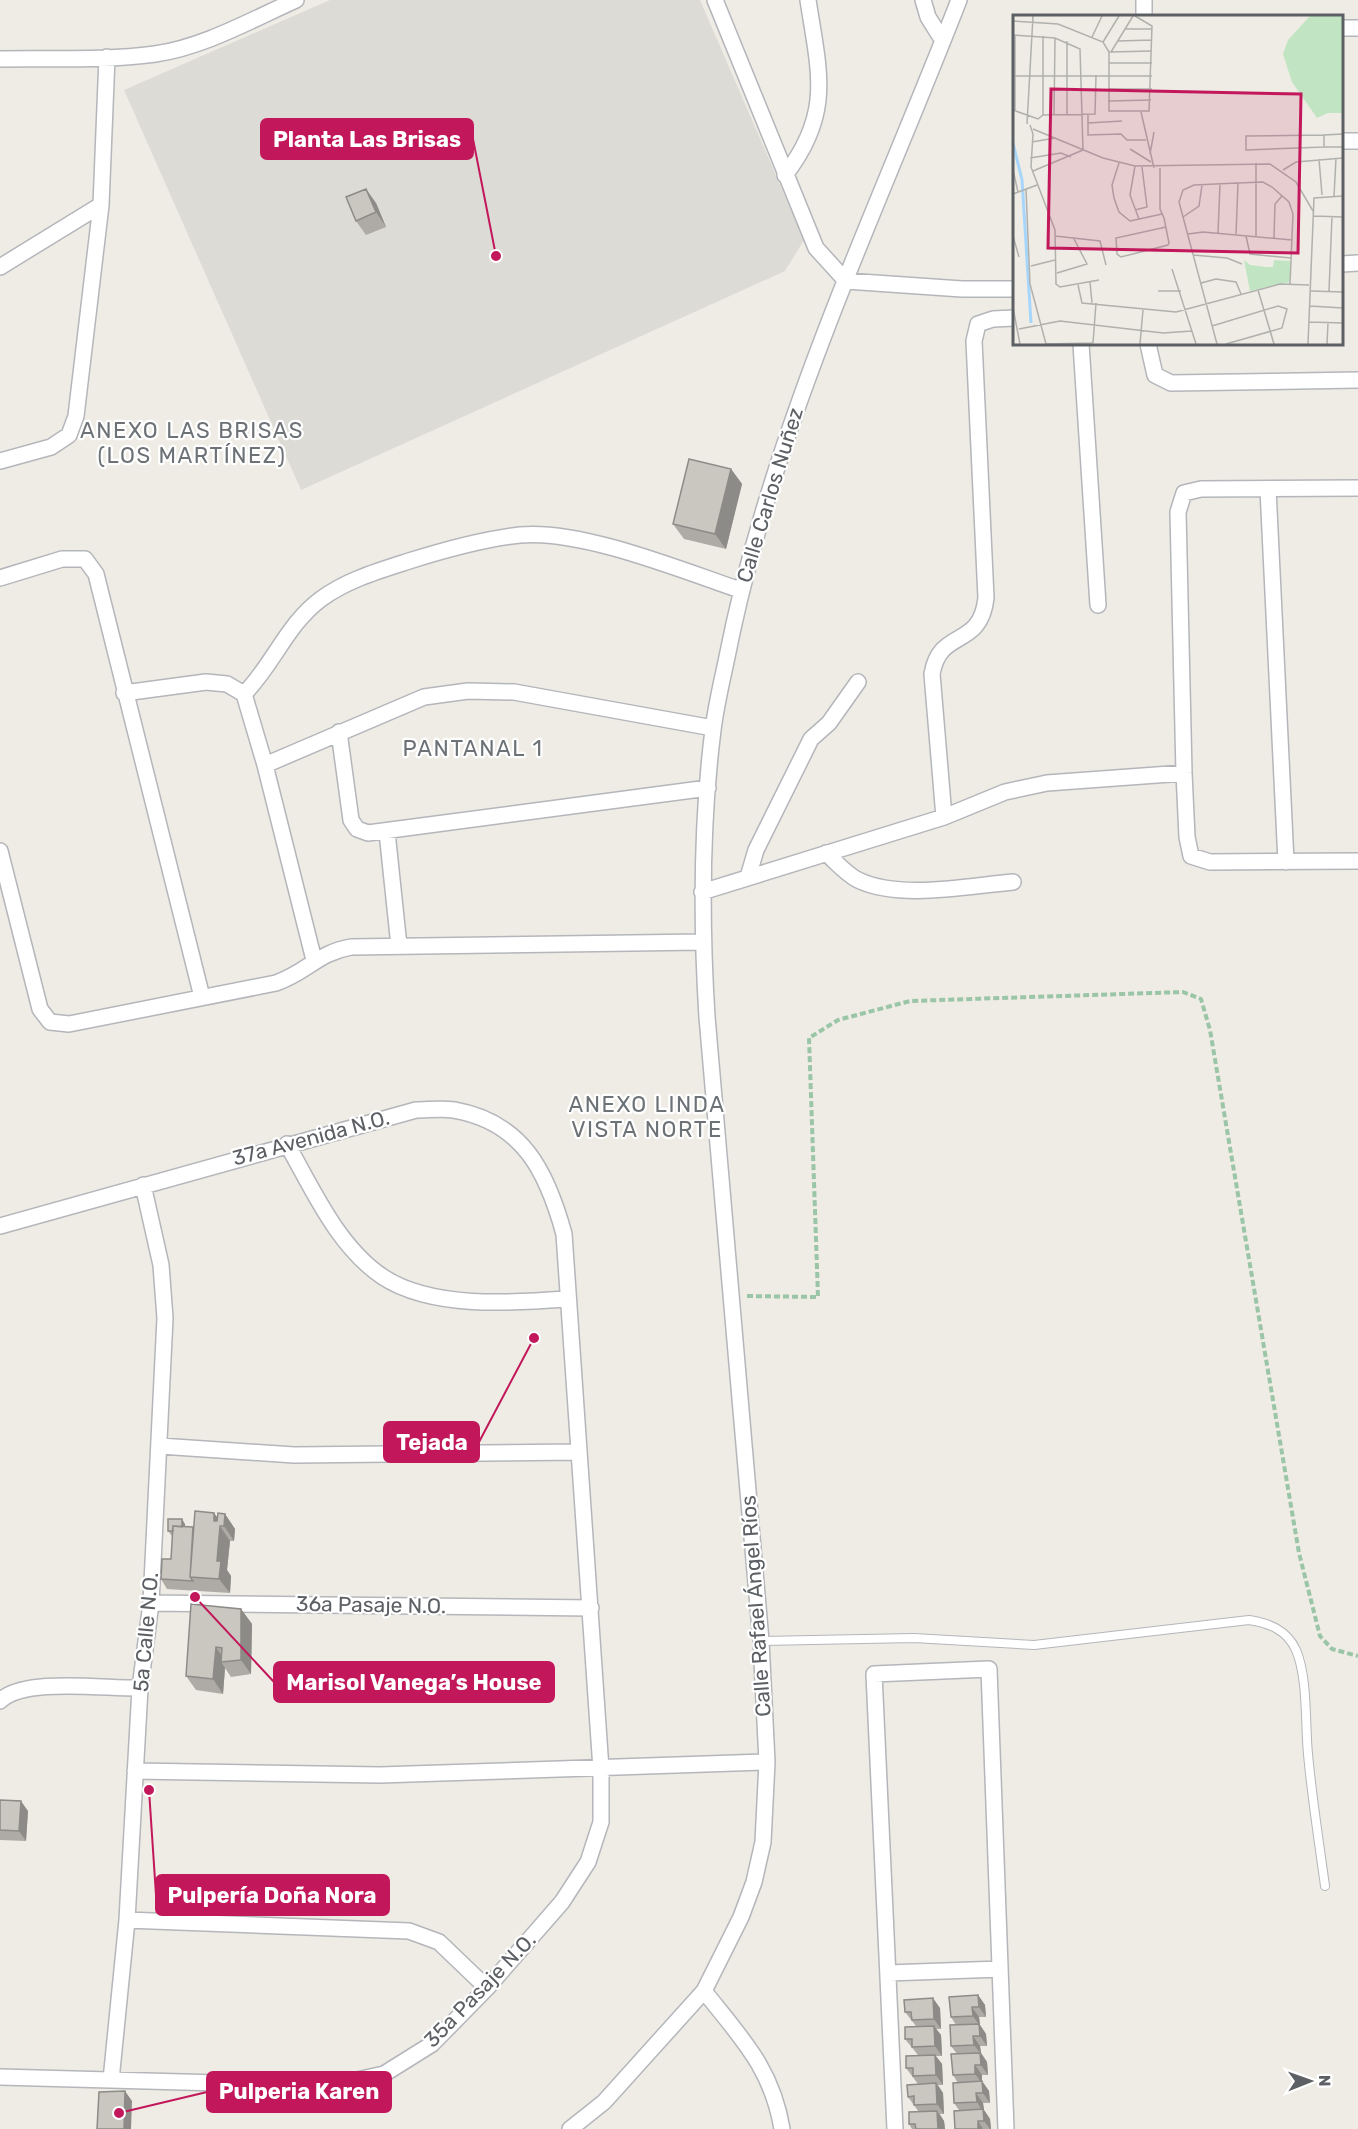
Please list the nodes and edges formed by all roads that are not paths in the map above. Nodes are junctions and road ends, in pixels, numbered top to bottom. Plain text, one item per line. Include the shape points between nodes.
1 (296, 0) edge
2 (715, 0) edge
3 (808, 0) edge
4 (923, 0) edge
5 (959, 0) edge
6 (943, 41) junction
7 (107, 57) junction
8 (0, 59) edge
9 (785, 175) junction
10 (101, 205) junction
11 (1358, 263) edge
12 (1343, 264) edge
13 (0, 267) edge
14 (846, 281) junction
15 (1013, 289) edge
16 (1013, 318) edge
17 (1080, 345) edge
18 (1148, 345) edge
19 (1358, 380) edge
20 (0, 461) edge
21 (1268, 489) junction
22 (1358, 489) edge
23 (0, 578) edge
24 (740, 590) junction
25 (1098, 605) dead end
26 (858, 682) dead end
27 (124, 693) junction
28 (244, 694) junction
29 (713, 728) junction
30 (339, 732) junction
31 (265, 765) junction
32 (1184, 773) junction
33 (708, 788) junction
34 (944, 817) junction
35 (387, 832) junction
36 (0, 851) edge
37 (826, 853) junction
38 (1358, 861) edge
39 (1286, 862) junction
40 (748, 877) junction
41 (1013, 882) dead end
42 (702, 892) junction
43 (702, 942) junction
44 (399, 946) junction
45 (314, 960) junction
46 (202, 997) junction
47 (706, 1017) joint
48 (287, 1144) junction
49 (143, 1185) junction
50 (0, 1226) edge
51 (567, 1299) junction
52 (160, 1446) junction
53 (578, 1452) junction
54 (151, 1603) junction
55 (591, 1608) junction
56 (761, 1641) junction
57 (141, 1688) junction
58 (0, 1701) edge
59 (767, 1762) junction
60 (601, 1770) junction
61 (135, 1771) junction
62 (1325, 1886) dead end
63 (127, 1920) junction
64 (1000, 1969) junction
65 (888, 1973) junction
66 (487, 1988) junction
67 (704, 1991) junction
68 (0, 2077) edge
69 (111, 2080) junction
70 (570, 2129) edge
71 (782, 2129) edge
72 (895, 2129) edge
73 (1006, 2129) edge

1 - 7 street via 198,43 157,54
2 - 9 street
3 - 9 street via 819,91 816,122 803,152
4 - 6 street
5 - 6 street, Calle Carlos Nuñez
6 - 14 street, Calle Carlos Nuñez
7 - 8 street
7 - 10 street
9 - 14 street via 816,248
10 - 13 street
10 - 20 street via 76,416 69,435 51,447
11 - 12 street
14 - 15 street via 962,290
14 - 24 street, Calle Carlos Nuñez via 779,455
16 - 34 street via 978,324 974,341 986,598 979,624 944,646 935,658 932,674
17 - 25 street
18 - 19 street via 1155,375 1171,383
21 - 22 street
21 - 32 street via 1201,489 1184,493 1178,512
21 - 39 street
23 - 27 street via 63,559 85,559 96,574
24 - 28 street via 640,556 550,536 521,535 442,550 356,579 321,599 292,627
24 - 29 street, Calle Carlos Nuñez
26 - 40 street via 829,723 811,739 756,850
27 - 28 street via 206,682 227,684
27 - 46 street
28 - 31 street
29 - 30 street via 514,692 468,691 424,697
29 - 33 street, Calle Carlos Nuñez
30 - 31 street
30 - 35 street via 351,819 357,829 368,833
31 - 45 street
32 - 34 street via 1047,783 1005,792
32 - 39 street via 1191,856 1210,862
33 - 35 street
33 - 42 street, Calle Carlos Nuñez
34 - 37 street
35 - 44 street
36 - 46 street via 40,1009 50,1022 69,1024
37 - 40 street
37 - 41 street via 856,879 879,887 921,890
38 - 39 street
40 - 42 street
42 - 43 street, Calle Carlos Nuñez
43 - 44 street
43 - 47 street, Calle Carlos Nuñez
44 - 45 street via 351,947
45 - 46 street via 297,976 276,983
47 - 56 street, Calle Rafael Ángel Ríos
48 - 49 street, 37a Avenida N.O.
48 - 51 street via 325,1211 355,1252 384,1278 418,1292 458,1300 504,1303
48 - 51 street, 37a Avenida N.O. via 416,1110 453,1110 489,1120 515,1137 538,1165 554,1196 564,1234
49 - 50 street, 37a Avenida N.O.
49 - 52 street, 5a Calle N.O. via 161,1264 165,1318
51 - 53 street, 37a Avenida N.O.
52 - 53 street via 294,1455
52 - 54 street, 5a Calle N.O.
53 - 55 street, 35a Pasaje N.O.
54 - 55 street, 36a Pasaje N.O.
54 - 57 street, 5a Calle N.O.
55 - 60 street, 35a Pasaje N.O.
56 - 59 street, Calle Rafael Ángel Ríos
56 - 62 lane via 914,1638 1034,1645 1249,1620 1268,1623 1286,1634 1296,1651 1301,1673
57 - 58 street via 42,1687 7,1694
57 - 61 street, 5a Calle N.O.
59 - 60 street
59 - 67 street, Calle Rafael Ángel Ríos via 763,1842 754,1882
60 - 61 street via 380,1775
60 - 66 street, 35a Pasaje N.O. via 601,1822 588,1862 562,1902
61 - 63 street, 5a Calle N.O.
63 - 66 street via 410,1931 439,1942
63 - 69 street, 5a Calle N.O.
64 - 65 street
64 - 65 street via 989,1670 874,1674
64 - 73 street
65 - 72 street
66 - 69 street, 35a Pasaje N.O. via 432,2044 384,2074 330,2086
67 - 70 street, Calle Rafael Ángel Ríos via 604,2102
67 - 71 street via 768,2078
68 - 69 street, 35a Pasaje N.O.

